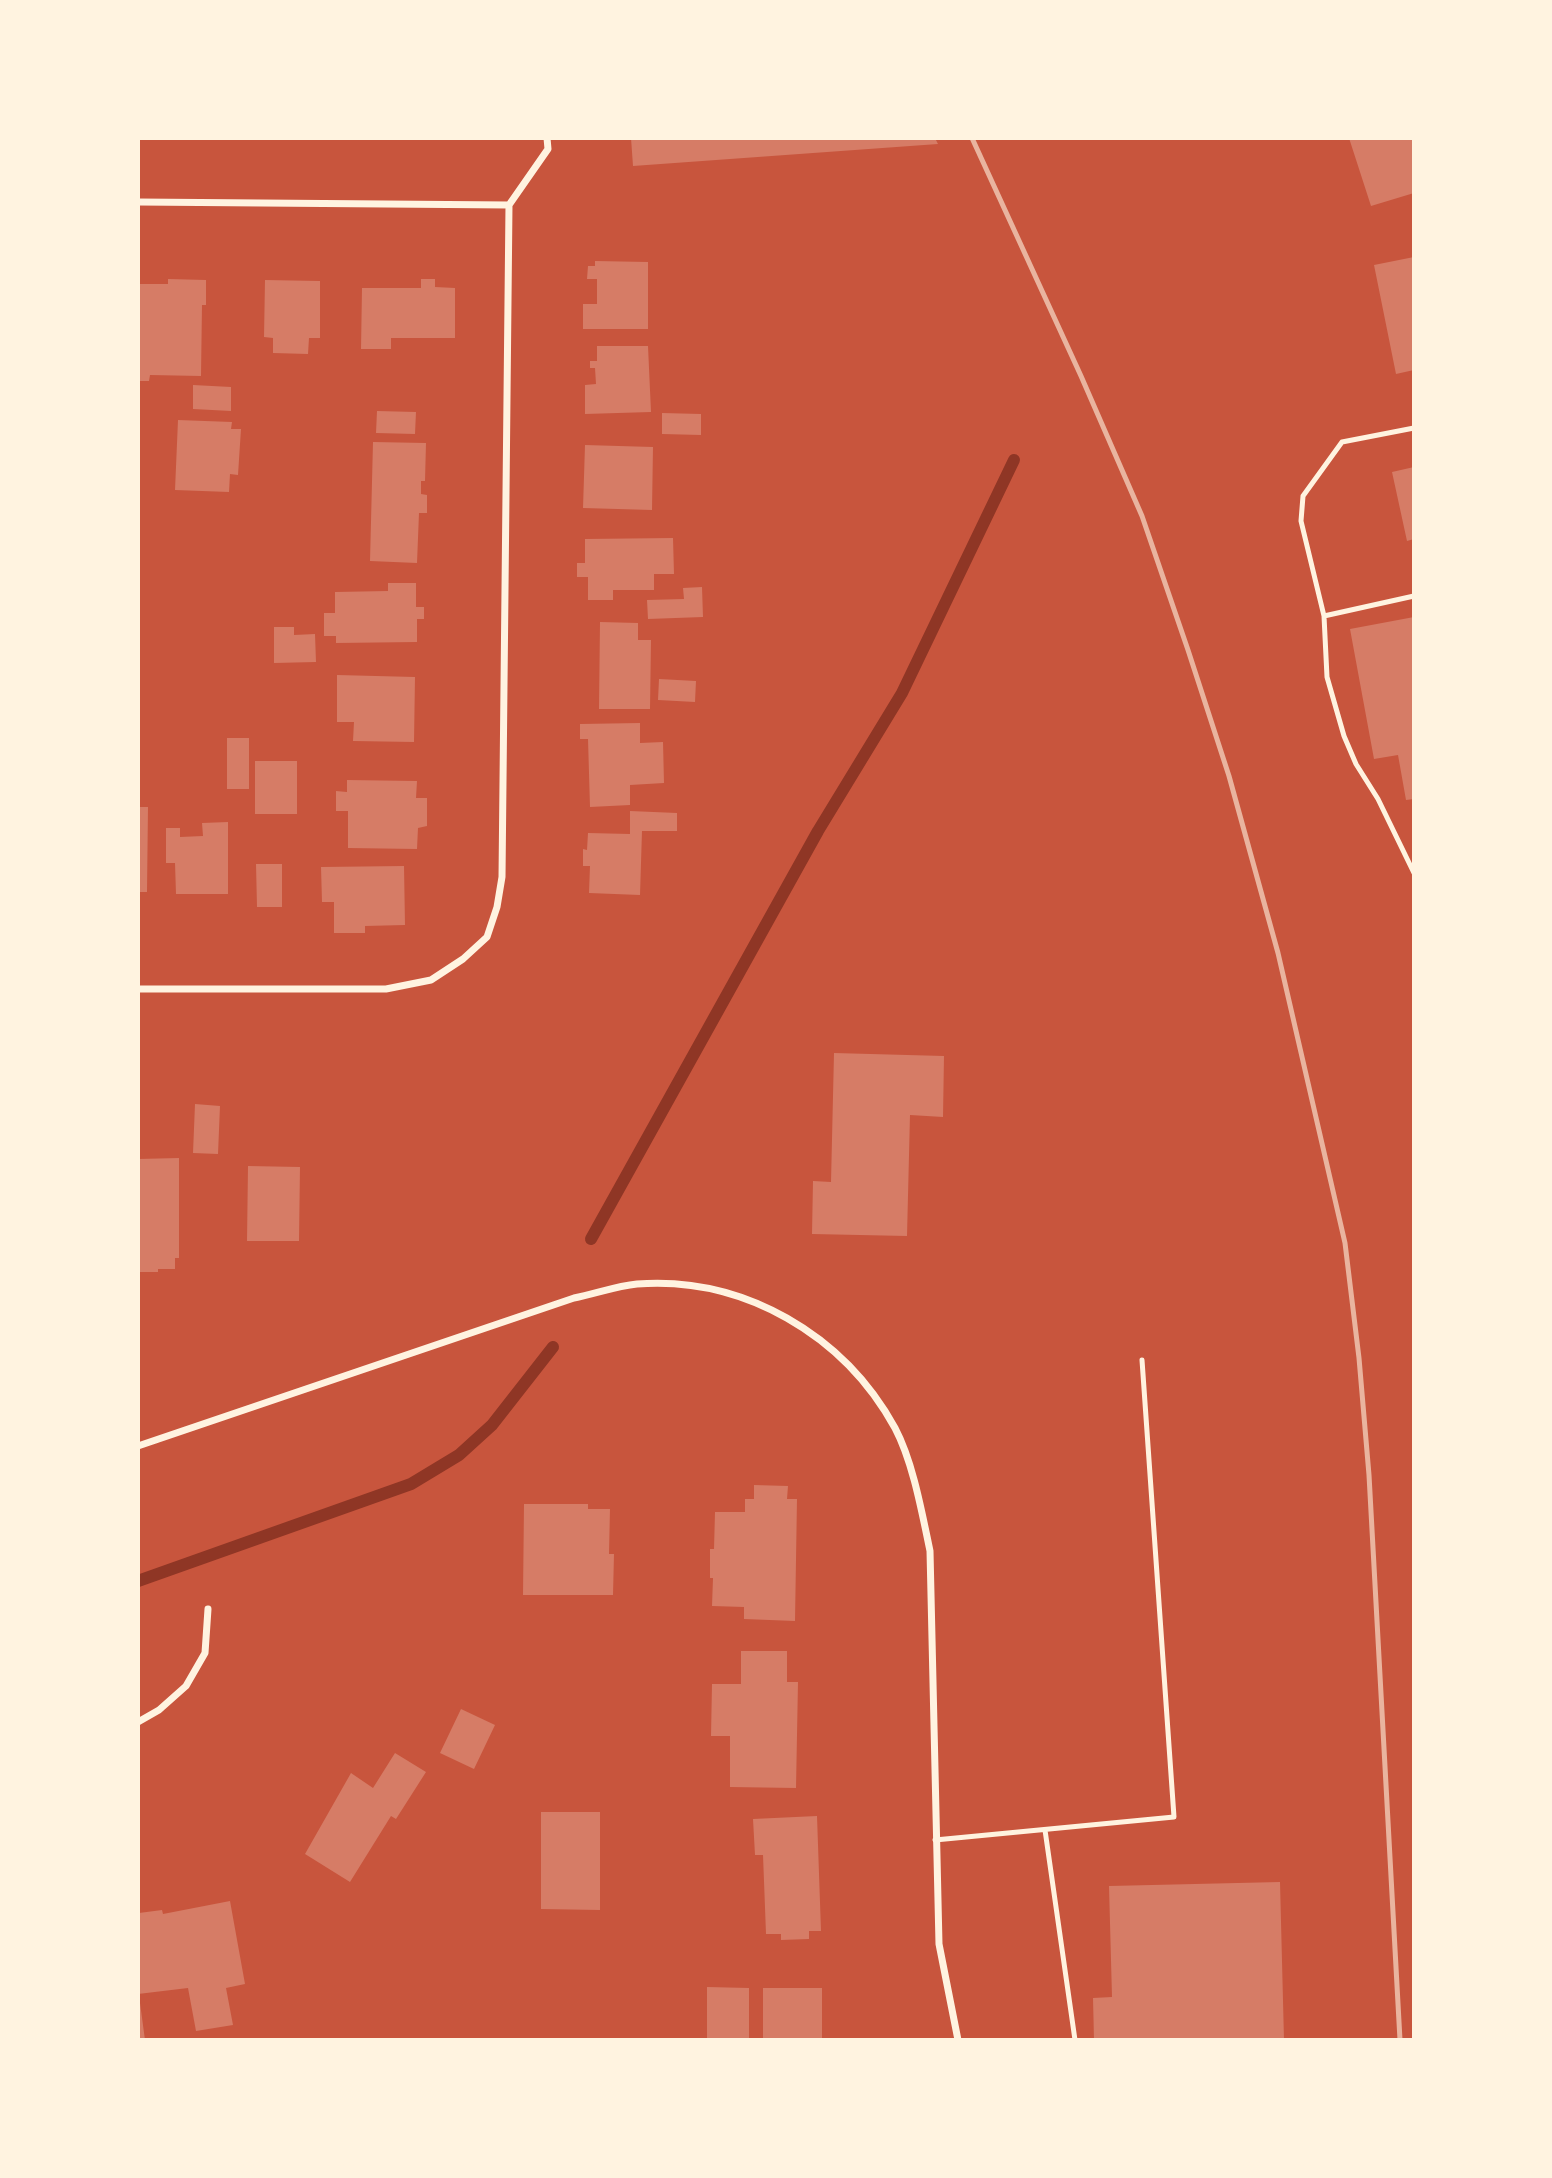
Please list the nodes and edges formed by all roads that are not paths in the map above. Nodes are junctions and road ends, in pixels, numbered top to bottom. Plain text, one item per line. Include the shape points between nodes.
1 (547, 138) edge
2 (138, 202) edge
3 (509, 205) junction
4 (1414, 428) edge
5 (1414, 596) edge
6 (1324, 616) junction
7 (1414, 873) edge
8 (138, 989) edge
9 (1142, 1360) dead end
10 (138, 1446) edge
11 (208, 1609) dead end
12 (138, 1722) edge
13 (1045, 1830) junction
14 (935, 1840) junction
15 (958, 2040) edge
16 (1075, 2040) edge

1 - 3 street via 548,149
2 - 3 street
3 - 8 street via 502,877 487,937 431,981 386,989
4 - 6 lane via 1342,442 1303,496 1301,521
5 - 6 lane
6 - 7 lane via 1327,677 1344,736
9 - 13 lane via 1174,1817
10 - 14 street via 574,1298 636,1284 699,1286 759,1303 814,1334 861,1378 896,1430 917,1489 930,1551
11 - 12 street via 205,1653 186,1686
13 - 14 lane
13 - 16 lane
14 - 15 street via 939,1944

